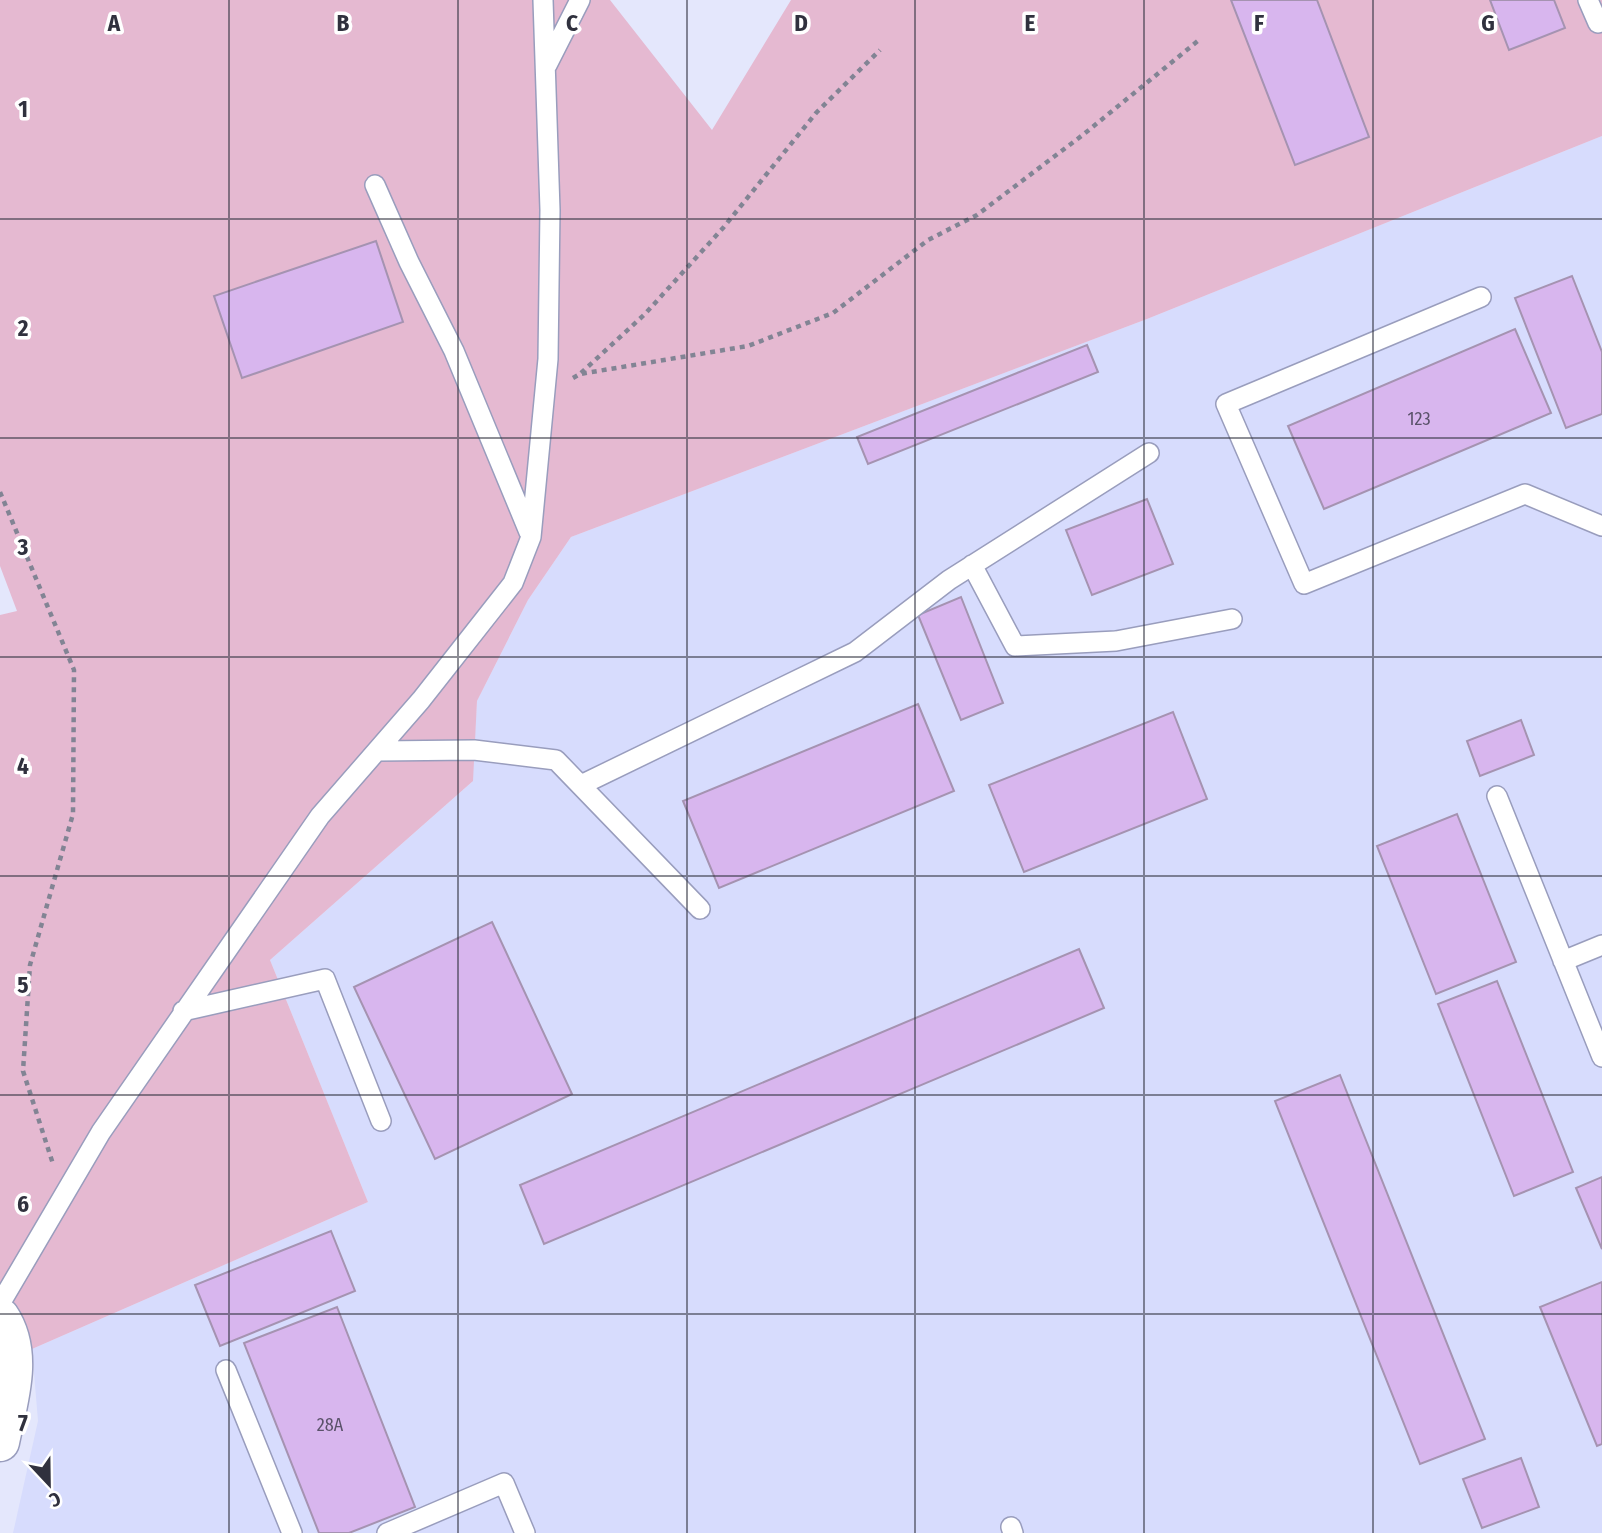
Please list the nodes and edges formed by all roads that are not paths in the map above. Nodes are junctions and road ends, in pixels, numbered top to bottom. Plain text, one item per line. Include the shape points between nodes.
1 (543, 0) edge
2 (580, 0) edge
3 (1588, 0) edge
4 (1598, 23) dead end
5 (547, 66) junction
6 (375, 185) dead end
7 (1481, 297) dead end
8 (1149, 453) dead end
9 (1602, 526) edge
10 (531, 537) junction
11 (972, 565) junction
12 (1232, 619) dead end
13 (377, 751) junction
14 (581, 786) junction
15 (1497, 796) dead end
16 (699, 909) dead end
17 (1602, 945) edge
18 (1563, 961) junction
19 (183, 1011) junction
20 (1602, 1057) edge
21 (382, 1121) dead end
22 (0, 1304) edge
23 (0, 1317) edge
24 (226, 1370) dead end
25 (0, 1441) edge
26 (292, 1533) edge
27 (387, 1533) edge
28 (525, 1533) edge

1 - 5 lane
2 - 5 lane
3 - 4 lane
5 - 10 lane via 548,359
6 - 10 lane via 454,351
7 - 9 lane via 1226,404 1304,584 1525,495
8 - 11 lane
10 - 13 lane via 513,583
11 - 12 lane via 1015,646 1116,641
11 - 14 lane via 855,652
13 - 14 lane via 474,750 556,760
13 - 19 lane via 320,816
14 - 16 lane
15 - 18 lane
17 - 18 lane
18 - 20 lane
19 - 21 lane via 325,979
19 - 22 lane via 101,1132
23 - 25 street via 8,1329 14,1375
24 - 26 lane
27 - 28 lane via 504,1483

